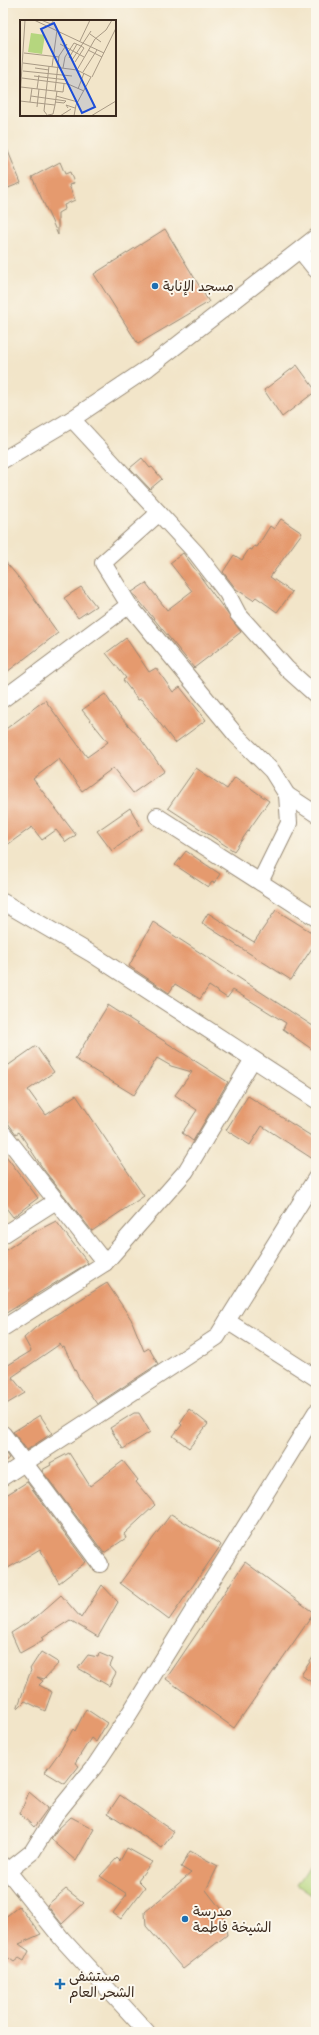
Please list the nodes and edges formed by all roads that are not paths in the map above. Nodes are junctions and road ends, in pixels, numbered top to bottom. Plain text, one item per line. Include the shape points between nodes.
1 (316, 237) edge
2 (300, 250) junction
3 (316, 270) edge
4 (72, 419) junction
5 (3, 460) edge
6 (159, 514) junction
7 (129, 604) junction
8 (316, 695) edge
9 (3, 699) edge
10 (287, 795) junction
11 (316, 814) edge
12 (157, 816) dead end
13 (260, 882) junction
14 (3, 902) edge
15 (316, 918) edge
16 (253, 1059) junction
17 (316, 1100) edge
18 (3, 1133) edge
19 (316, 1178) edge
20 (56, 1201) junction
21 (3, 1235) edge
22 (105, 1263) junction
23 (227, 1321) junction
24 (3, 1328) edge
25 (316, 1378) edge
26 (316, 1412) edge
27 (3, 1434) edge
28 (24, 1463) junction
29 (3, 1477) edge
30 (100, 1564) dead end
31 (6, 1868) edge
32 (147, 2032) edge

1 - 2 street
2 - 3 street
2 - 4 street via 148,368
4 - 5 street
4 - 6 street
6 - 7 street via 103,563
6 - 8 street via 196,553 228,593 238,614 287,669
7 - 9 street
7 - 10 street via 236,735 272,771
10 - 11 street
10 - 13 street via 288,823
12 - 13 street
13 - 15 street
14 - 16 street via 92,954
16 - 17 street
16 - 22 street via 186,1171
18 - 20 street
19 - 23 street
20 - 21 street
20 - 22 street
22 - 24 street
23 - 25 street
23 - 28 street via 217,1337
26 - 31 street via 94,1767 55,1815 32,1852
27 - 28 street
28 - 29 street
28 - 30 street
31 - 32 street via 62,1939

